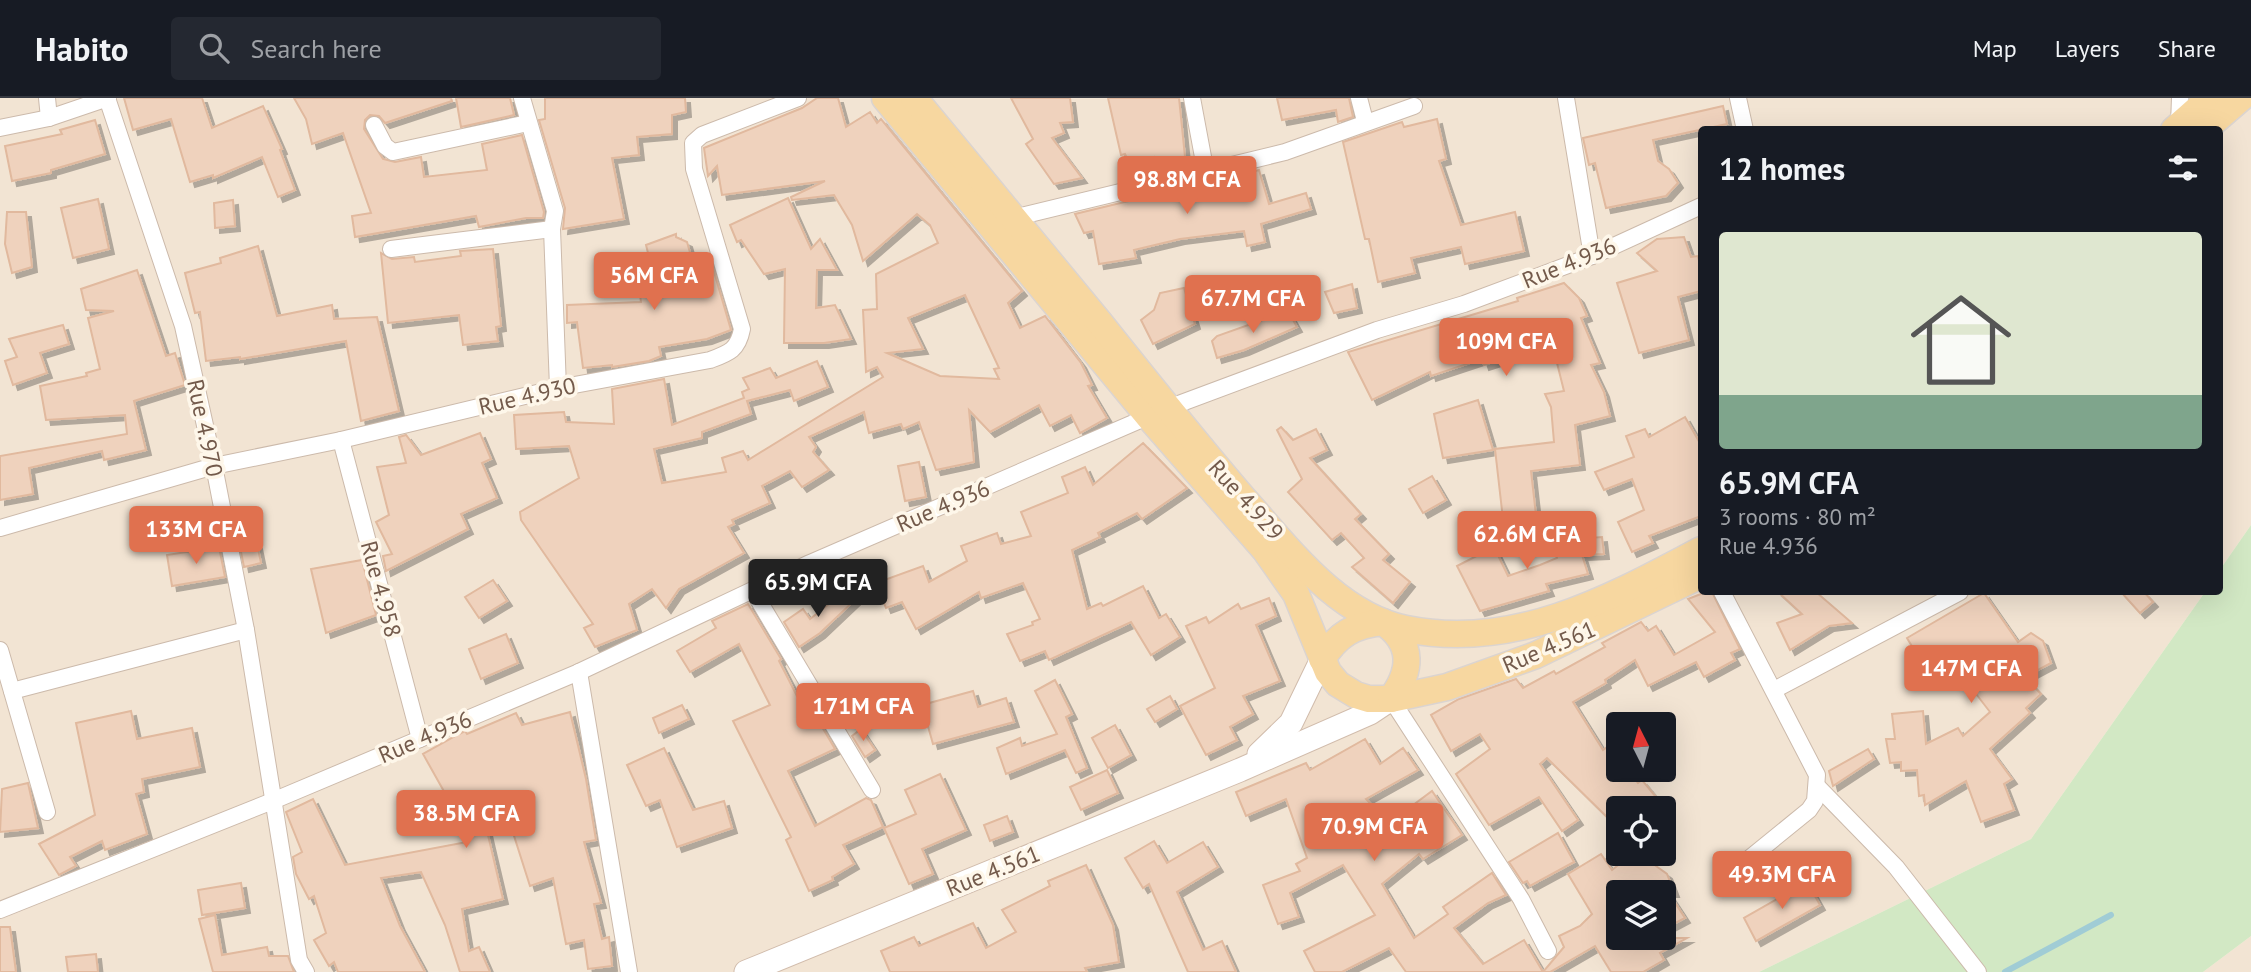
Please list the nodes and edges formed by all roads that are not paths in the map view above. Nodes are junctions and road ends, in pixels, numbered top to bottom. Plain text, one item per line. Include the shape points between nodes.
1 (47, 98) edge
2 (108, 98) edge
3 (522, 98) edge
4 (799, 98) edge
5 (885, 98) edge
6 (914, 98) edge
7 (1192, 98) edge
8 (1359, 98) edge
9 (1566, 98) edge
10 (1738, 98) edge
11 (2180, 98) edge
12 (2210, 98) edge
13 (2241, 98) edge
14 (1414, 106) dead end
15 (49, 118) junction
16 (1365, 121) junction
17 (528, 123) junction
18 (374, 125) dead end
19 (1744, 126) edge
20 (2186, 126) edge
21 (2188, 126) edge
22 (2190, 126) edge
23 (0, 128) edge
24 (1206, 173) junction
25 (1698, 207) edge
26 (1013, 218) junction
27 (552, 229) junction
28 (391, 249) dead end
29 (1592, 256) junction
30 (558, 388) junction
31 (1158, 412) junction
32 (341, 440) junction
33 (214, 466) junction
34 (0, 528) edge
35 (1698, 552) edge
36 (1698, 576) edge
37 (753, 591) junction
38 (1724, 595) edge
39 (1954, 595) edge
40 (1384, 622) junction
41 (246, 630) junction
42 (0, 650) edge
43 (1322, 659) junction
44 (579, 672) junction
45 (1338, 684) joint
46 (1774, 690) junction
47 (12, 691) junction
48 (1391, 699) junction
49 (421, 739) junction
50 (1240, 770) junction
51 (1818, 787) junction
52 (872, 789) dead end
53 (275, 800) junction
54 (47, 812) dead end
55 (1750, 858) dead end
56 (0, 910) edge
57 (1548, 951) dead end
58 (306, 972) edge
59 (629, 972) edge
60 (746, 972) edge
61 (1978, 972) edge

1 - 15 street
2 - 15 street
2 - 33 street, Rue 4.970 via 183,326
3 - 17 street
4 - 30 street, Rue 4.930 via 702,135 693,143 694,169 742,329 732,352
5 - 31 main road, Rue 4.929
6 - 26 main road, Rue 4.929
7 - 24 street
8 - 16 street
9 - 29 street
10 - 19 street
11 - 20 street
12 - 21 main road
13 - 22 main road
14 - 16 street
15 - 23 street
16 - 24 street via 1285,152
17 - 18 street via 393,152
17 - 27 street via 555,211
24 - 26 street
25 - 29 street, Rue 4.936
26 - 31 main road, Rue 4.929
27 - 28 street
27 - 30 street
29 - 31 street, Rue 4.936
30 - 32 street, Rue 4.930
31 - 37 street, Rue 4.936
31 - 40 main road, Rue 4.929 via 1338,597
31 - 43 main road, Rue 4.929 via 1296,594
32 - 33 street, Rue 4.930
32 - 49 street, Rue 4.958
33 - 34 street, Rue 4.930
33 - 41 street, Rue 4.970
35 - 40 main road, Rue 4.929 via 1591,605 1533,626 1442,634
36 - 48 main road, Rue 4.561 via 1536,655 1447,687
37 - 44 street, Rue 4.936
37 - 52 street
38 - 46 street
39 - 46 street
40 - 43 main road via 1346,632
40 - 48 main road via 1399,635 1407,665 1406,679
41 - 47 street
41 - 53 street, Rue 4.970
42 - 47 street
43 - 45 main road, Rue 4.929
43 - 50 main road, Rue 4.561 via 1291,723
44 - 49 street, Rue 4.936
44 - 59 street
45 - 48 main road, Rue 4.561 via 1369,699
46 - 51 street via 1813,765
47 - 54 street
48 - 50 main road, Rue 4.561 via 1370,713
48 - 57 street via 1521,899
49 - 53 street, Rue 4.936
50 - 60 main road, Rue 4.561
51 - 55 street via 1809,810
51 - 61 street via 1896,867
53 - 56 street, Rue 4.936
53 - 58 street, Rue 4.970 via 299,960

